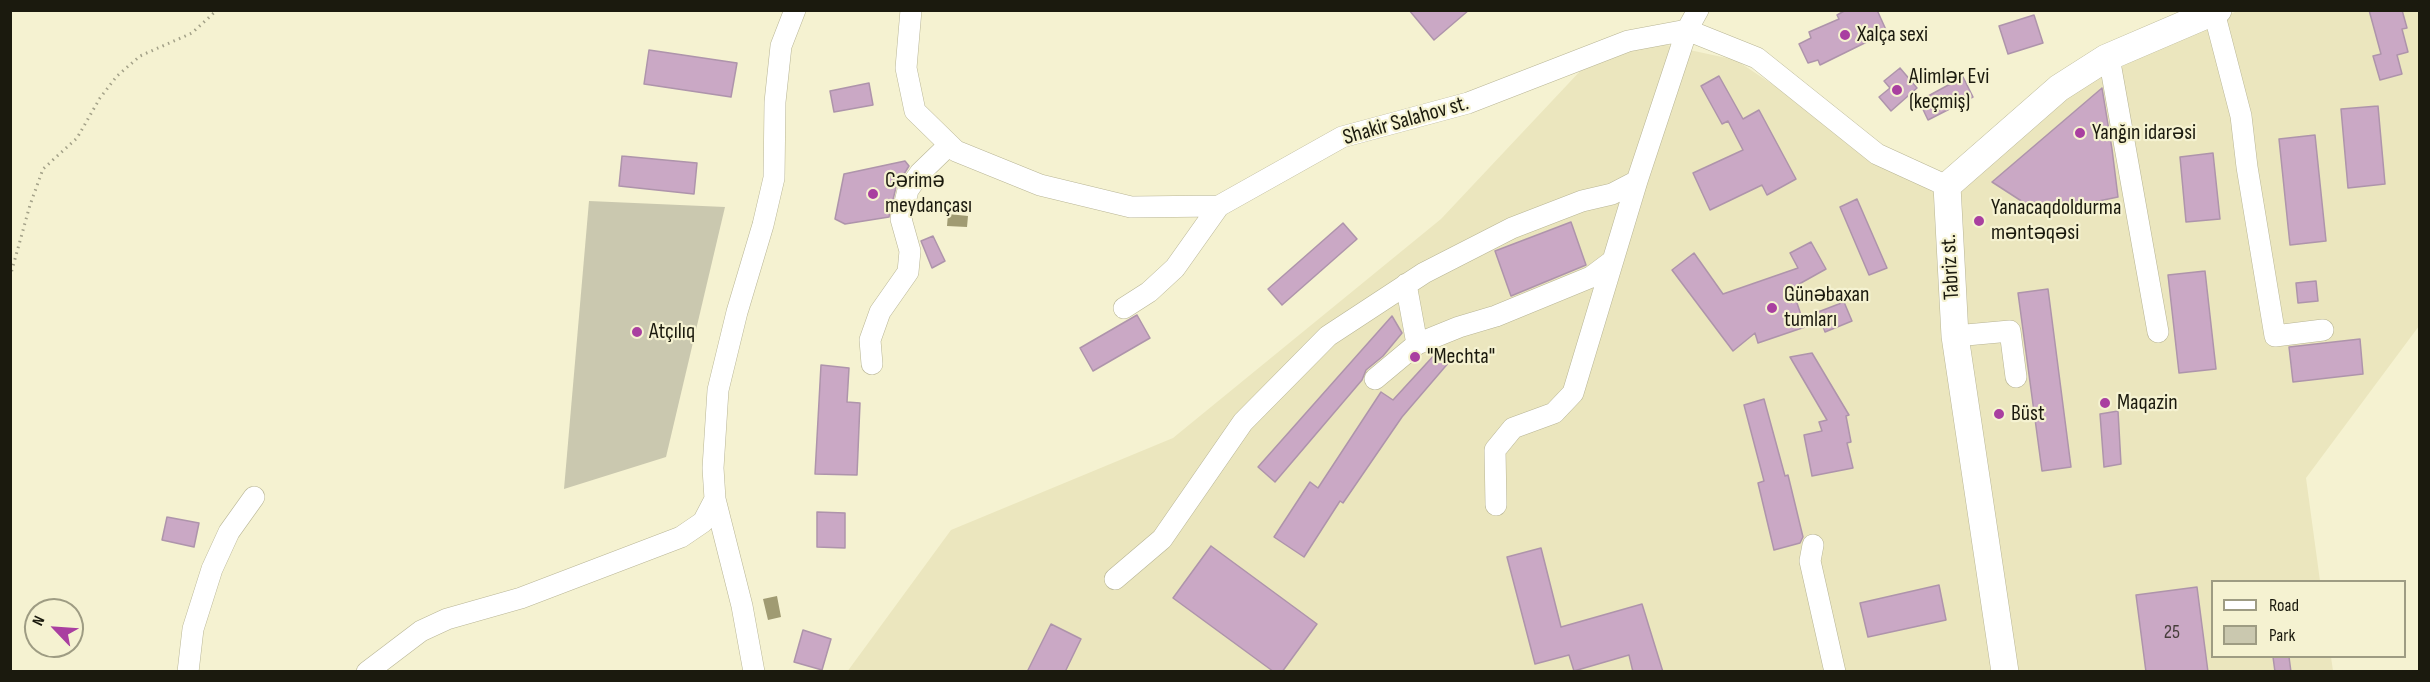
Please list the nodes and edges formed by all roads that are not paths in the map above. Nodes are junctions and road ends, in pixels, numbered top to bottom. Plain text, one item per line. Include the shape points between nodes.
1 (795, 10) edge
2 (911, 10) edge
3 (1698, 10) edge
4 (2216, 11) edge
5 (1687, 30) junction
6 (2109, 57) junction
7 (949, 145) junction
8 (1637, 181) junction
9 (1947, 186) junction
10 (1219, 206) junction
11 (1611, 262) junction
12 (1406, 285) junction
13 (1124, 308) dead end
14 (2323, 330) dead end
15 (2158, 332) dead end
16 (1955, 336) junction
17 (1417, 344) junction
18 (872, 364) dead end
19 (2016, 377) dead end
20 (1376, 379) dead end
21 (254, 497) dead end
22 (715, 500) junction
23 (1496, 505) dead end
24 (1814, 545) dead end
25 (1115, 579) dead end
26 (188, 672) edge
27 (367, 672) edge
28 (754, 672) edge
29 (1835, 672) edge
30 (2004, 672) edge

1 - 22 street via 781,46 775,102 774,178 718,390
2 - 7 street, Shakir Salahov st. via 906,68 915,111
3 - 5 street
4 - 6 main road
4 - 14 street via 2241,116 2275,336
5 - 8 street
5 - 9 street via 1757,58 1877,154
5 - 10 street, Shakir Salahov st. via 1629,41 1468,103 1342,137
6 - 9 main road via 2059,88
6 - 15 street
7 - 10 street, Shakir Salahov st. via 1040,185 1131,207
7 - 18 street via 908,190 901,219 910,251 908,272 880,312 870,340
8 - 11 street
8 - 12 street via 1612,194 1582,201 1512,228
9 - 16 main road, Tabriz st.
10 - 13 street via 1175,268
11 - 17 street via 1591,277
11 - 23 street via 1574,393 1554,412 1514,428 1495,450
12 - 17 street
12 - 25 street via 1328,336 1243,422 1162,539
16 - 19 street via 2010,331
16 - 30 main road, Tabriz st.
17 - 20 street
21 - 26 street via 229,532 212,569 193,629
22 - 27 street via 703,522 681,537 521,598 447,619 421,631
22 - 28 street
24 - 29 street via 1810,561

